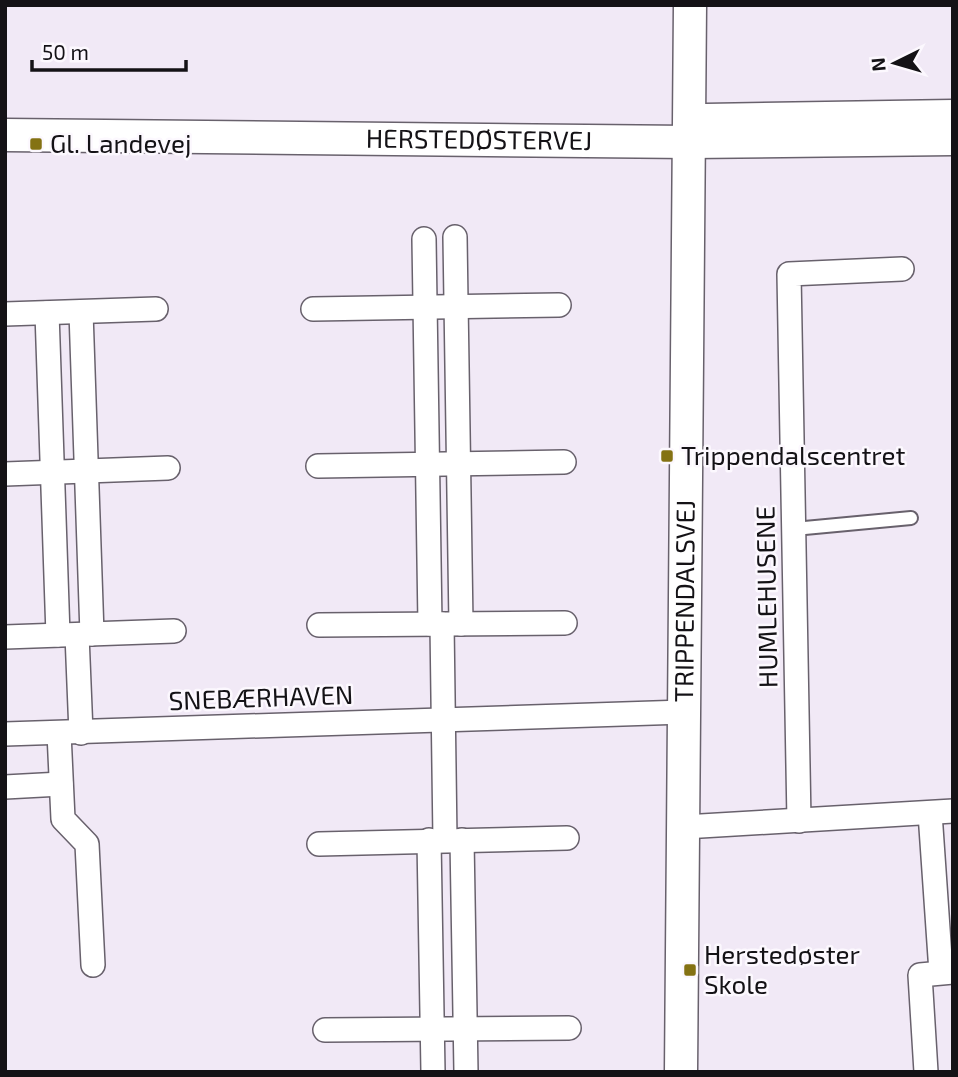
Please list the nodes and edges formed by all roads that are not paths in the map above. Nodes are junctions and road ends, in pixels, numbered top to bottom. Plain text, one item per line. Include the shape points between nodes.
1 (691, 5) edge
2 (5, 116) edge
3 (953, 116) edge
4 (690, 131) junction
5 (5, 135) edge
6 (953, 139) edge
7 (455, 237) dead end
8 (424, 239) dead end
9 (902, 268) dead end
10 (559, 305) dead end
11 (425, 307) junction
12 (457, 307) junction
13 (156, 309) dead end
14 (313, 309) dead end
15 (80, 312) junction
16 (47, 313) junction
17 (5, 314) edge
18 (564, 462) dead end
19 (428, 464) junction
20 (459, 464) junction
21 (318, 466) dead end
22 (168, 468) dead end
23 (87, 471) junction
24 (52, 472) junction
25 (5, 474) edge
26 (911, 518) dead end
27 (794, 529) junction
28 (565, 623) dead end
29 (444, 624) junction
30 (319, 625) dead end
31 (174, 631) dead end
32 (76, 635) junction
33 (5, 637) edge
34 (684, 712) junction
35 (443, 720) junction
36 (70, 733) junction
37 (5, 734) edge
38 (61, 784) junction
39 (5, 786) edge
40 (953, 811) edge
41 (930, 813) junction
42 (799, 821) junction
43 (694, 827) junction
44 (567, 838) dead end
45 (446, 840) junction
46 (319, 844) dead end
47 (93, 965) dead end
48 (947, 972) edge
49 (569, 1028) dead end
50 (432, 1029) junction
51 (465, 1029) junction
52 (325, 1030) dead end
53 (433, 1072) edge
54 (466, 1072) edge
55 (681, 1072) edge
56 (926, 1072) edge

1 - 4 street, TRIPPENDALSVEJ
2 - 4 street, HERSTEDØSTERVEJ
3 - 4 street, HERSTEDØSTERVEJ
4 - 5 street, HERSTEDØSTERVEJ
4 - 6 street, HERSTEDØSTERVEJ
4 - 34 street, TRIPPENDALSVEJ
7 - 12 street
8 - 11 street
9 - 27 street, HUMLEHUSENE via 789,274
10 - 12 street
11 - 12 street
11 - 14 street
11 - 19 street
12 - 20 street
13 - 15 street
15 - 16 street
15 - 23 street
16 - 17 street
16 - 24 street
18 - 20 street
19 - 20 street
19 - 21 street
19 - 29 street
20 - 29 street
22 - 23 street
23 - 24 street
23 - 32 street
24 - 25 street
24 - 32 street
26 - 27 lane
27 - 42 street, HUMLEHUSENE
28 - 29 street
29 - 30 street
29 - 35 street
31 - 32 street
32 - 33 street
32 - 36 street
34 - 35 street, SNEBÆRHAVEN
34 - 43 street, TRIPPENDALSVEJ
35 - 36 street, SNEBÆRHAVEN
35 - 45 street
36 - 37 street, SNEBÆRHAVEN
36 - 38 street
38 - 39 street
38 - 47 street via 63,819 87,844
40 - 41 street
41 - 42 street
41 - 48 street
42 - 43 street
43 - 55 street, TRIPPENDALSVEJ
44 - 45 street
45 - 46 street
45 - 50 street
45 - 51 street
48 - 56 street via 920,975
49 - 51 street
50 - 51 street
50 - 52 street
50 - 53 street
51 - 54 street

